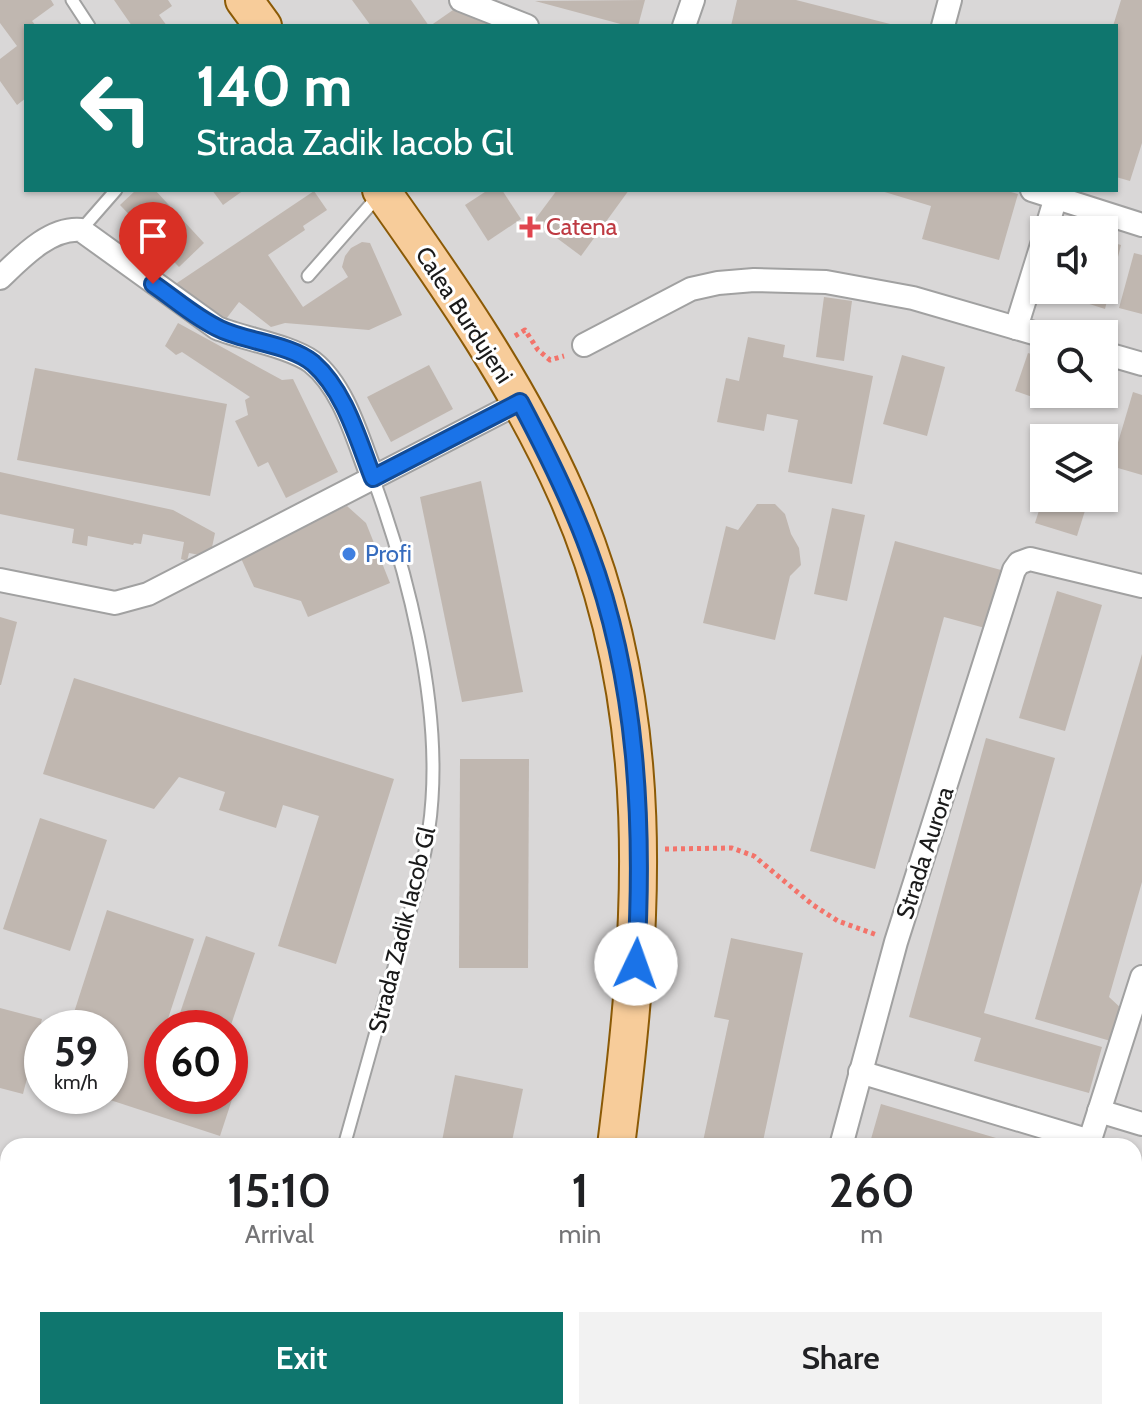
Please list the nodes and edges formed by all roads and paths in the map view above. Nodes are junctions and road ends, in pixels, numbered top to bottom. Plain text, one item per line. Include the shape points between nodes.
1 (72, 0) edge
2 (244, 0) edge
3 (461, 0) edge
4 (693, 0) edge
5 (950, 0) edge
6 (88, 24) edge
7 (262, 24) edge
8 (522, 24) edge
9 (685, 24) edge
10 (944, 24) edge
11 (114, 192) edge
12 (380, 192) edge
13 (382, 192) edge
14 (1039, 192) edge
15 (1056, 197) junction
16 (1050, 216) edge
17 (1140, 218) edge
18 (81, 230) junction
19 (308, 276) dead end
20 (0, 278) edge
21 (1030, 283) edge
22 (1016, 328) junction
23 (1030, 332) edge
24 (584, 345) joint
25 (490, 350) junction
26 (1118, 357) edge
27 (1142, 364) edge
28 (520, 402) junction
29 (373, 478) junction
30 (0, 580) edge
31 (1142, 586) edge
32 (640, 850) junction
33 (896, 942) junction
34 (1142, 977) edge
35 (860, 1072) junction
36 (1099, 1111) junction
37 (1142, 1124) edge
38 (346, 1138) edge
39 (617, 1138) edge
40 (843, 1138) edge
41 (1070, 1138) edge
42 (1091, 1138) edge

1 - 6 lane
2 - 7 main road
3 - 8 street
4 - 9 street
5 - 10 street
11 - 18 lane
12 - 19 lane
13 - 25 main road, Calea Burdujeni
14 - 15 street
15 - 16 street
15 - 17 street
18 - 20 street via 51,236
18 - 29 street, Strada Zadik Iacob Gl via 217,328 311,362 333,386
21 - 22 street
22 - 23 street
22 - 24 street via 913,298 826,282 754,280 691,289
24 - 25 path via 550,360 525,330
25 - 28 main road, Calea Burdujeni
26 - 27 street
28 - 29 street
28 - 32 main road, Calea Burdujeni via 568,497 613,632 629,714
29 - 30 street via 148,594 115,603
29 - 38 lane, Strada Zadik Iacob Gl via 403,569 428,699 432,800 419,880
31 - 33 street, Strada Aurora via 1030,559 1014,570
32 - 33 path via 732,848 754,856 838,921
32 - 39 main road, Calea Burdujeni via 631,1025
33 - 35 street, Strada Aurora
34 - 36 street
35 - 40 street, Strada Aurora
35 - 41 street
36 - 37 street
36 - 42 street

